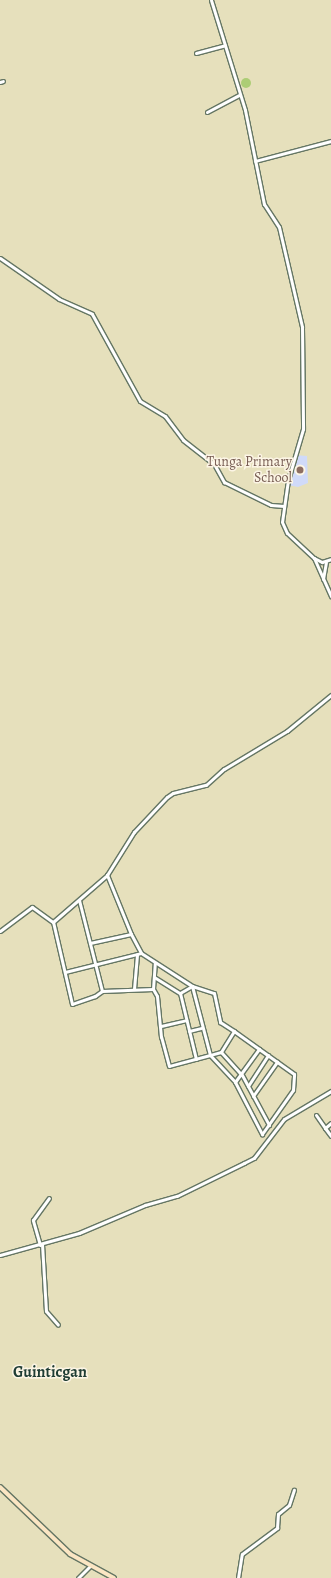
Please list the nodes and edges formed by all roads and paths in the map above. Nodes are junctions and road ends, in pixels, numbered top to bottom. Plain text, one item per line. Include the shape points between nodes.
1 (210, 0) edge
2 (225, 46) junction
3 (196, 53) dead end
4 (239, 95) junction
5 (207, 112) dead end
6 (331, 141) edge
7 (255, 161) junction
8 (0, 258) edge
9 (284, 506) junction
10 (314, 558) junction
11 (331, 559) edge
12 (326, 562) junction
13 (324, 583) junction
14 (331, 596) edge
15 (331, 695) edge
16 (107, 875) junction
17 (79, 900) junction
18 (53, 922) junction
19 (0, 931) edge
20 (131, 934) junction
21 (90, 943) junction
22 (141, 953) junction
23 (137, 954) junction
24 (155, 962) junction
25 (95, 964) junction
26 (65, 972) junction
27 (154, 977) junction
28 (192, 986) junction
29 (134, 989) junction
30 (153, 989) junction
31 (102, 991) junction
32 (180, 993) junction
33 (186, 1020) junction
34 (161, 1026) junction
35 (201, 1028) junction
36 (189, 1031) junction
37 (234, 1031) junction
38 (259, 1049) junction
39 (221, 1052) junction
40 (210, 1055) junction
41 (268, 1055) junction
42 (196, 1059) junction
43 (277, 1062) junction
44 (242, 1075) junction
45 (235, 1082) junction
46 (248, 1086) junction
47 (331, 1091) edge
48 (253, 1096) junction
49 (316, 1115) dead end
50 (331, 1123) edge
51 (269, 1125) junction
52 (325, 1128) junction
53 (262, 1134) junction
54 (331, 1135) edge
55 (266, 1141) junction
56 (49, 1198) dead end
57 (41, 1244) junction
58 (0, 1255) edge
59 (58, 1325) dead end
60 (0, 1487) edge
61 (294, 1490) dead end
62 (91, 1565) junction
63 (78, 1578) edge
64 (114, 1578) edge
65 (238, 1578) edge

1 - 2 street
2 - 3 street
2 - 4 street
4 - 5 street
4 - 7 street via 245,110
6 - 7 street
7 - 9 street via 264,204 279,227 302,327 302,429 293,458
8 - 9 street via 59,299 92,314 140,402 165,416 183,440 214,464 224,482 265,502
9 - 10 street via 284,529
10 - 12 street
10 - 13 street
11 - 12 street
12 - 13 street via 322,573
13 - 14 street
15 - 16 street via 287,731 224,769 206,785 173,793 167,797 134,832
16 - 17 street
16 - 20 street
17 - 18 street
17 - 21 street
18 - 19 street via 32,907
18 - 26 street
20 - 21 street
20 - 22 street
21 - 25 street
22 - 23 street
22 - 24 street
23 - 25 street
23 - 29 street
24 - 27 street
24 - 28 street
25 - 26 street
25 - 31 street
26 - 31 street via 72,1004
27 - 30 street
27 - 32 street
28 - 32 street
28 - 35 street
28 - 37 street via 214,993 220,1022
29 - 30 street
29 - 31 street
30 - 34 street via 157,996
32 - 33 street
33 - 34 street
33 - 36 street
34 - 42 street via 170,1066
35 - 36 street
35 - 40 street
36 - 42 street
37 - 38 street
37 - 39 street
38 - 41 street
38 - 44 street
39 - 40 street
39 - 44 street
40 - 42 street
40 - 45 street
41 - 43 street
41 - 46 street
43 - 48 street
43 - 51 street via 294,1074 293,1090
44 - 45 street
44 - 46 street
45 - 53 street
46 - 48 street
47 - 55 street via 284,1119
48 - 51 street
49 - 52 street
50 - 52 street
51 - 53 street
52 - 54 street
53 - 55 street
55 - 57 street via 254,1158 177,1196 145,1205 79,1233
56 - 57 street via 33,1220
57 - 58 street
57 - 59 street via 46,1311
60 - 62 main road via 64,1549
61 - 65 street via 289,1505 278,1514 277,1528 242,1554
62 - 63 street
62 - 64 main road

